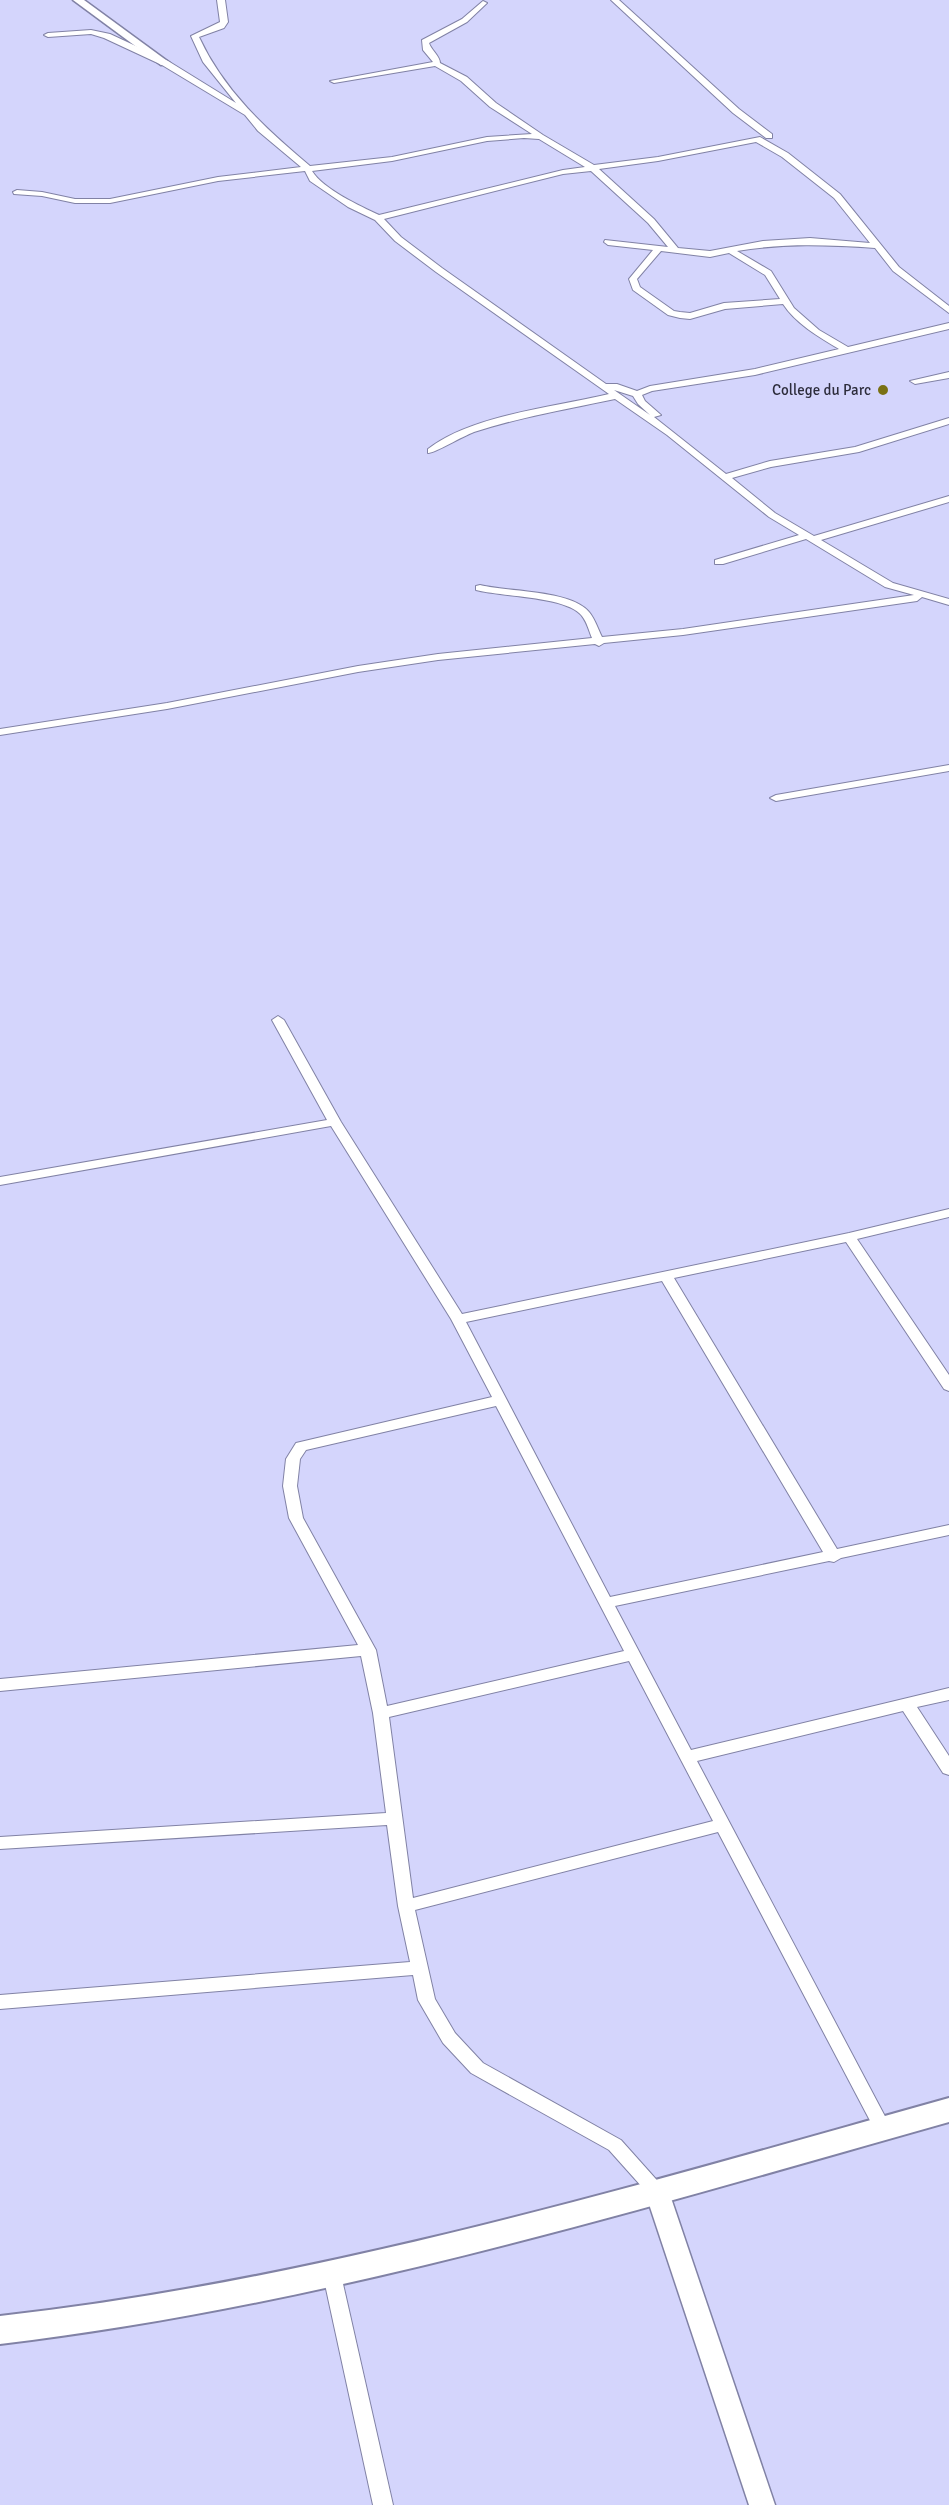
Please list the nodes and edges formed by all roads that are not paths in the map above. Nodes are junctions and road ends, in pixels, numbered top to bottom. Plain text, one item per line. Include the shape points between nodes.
1 (78, 0) edge
2 (221, 0) edge
3 (615, 0) edge
4 (483, 3) dead end
5 (48, 35) dead end
6 (165, 63) junction
7 (436, 64) junction
8 (334, 81) dead end
9 (248, 114) junction
10 (769, 136) dead end
11 (541, 137) junction
12 (307, 168) junction
13 (593, 168) junction
14 (16, 192) dead end
15 (378, 218) junction
16 (608, 242) dead end
17 (879, 246) junction
18 (658, 249) junction
19 (675, 250) junction
20 (732, 252) junction
21 (785, 301) junction
22 (949, 310) edge
23 (949, 326) edge
24 (846, 350) junction
25 (949, 375) edge
26 (915, 381) dead end
27 (600, 386) junction
28 (637, 394) junction
29 (615, 396) junction
30 (949, 421) edge
31 (670, 433) junction
32 (431, 451) dead end
33 (725, 477) junction
34 (949, 499) edge
35 (809, 538) junction
36 (719, 562) dead end
37 (480, 588) dead end
38 (949, 594) edge
39 (932, 597) junction
40 (949, 602) edge
41 (599, 643) junction
42 (0, 732) edge
43 (949, 768) edge
44 (776, 798) dead end
45 (278, 1020) dead end
46 (335, 1122) junction
47 (0, 1181) edge
48 (949, 1213) edge
49 (849, 1237) junction
50 (665, 1275) junction
51 (458, 1319) junction
52 (949, 1386) edge
53 (500, 1400) junction
54 (949, 1530) edge
55 (834, 1557) junction
56 (605, 1604) junction
57 (368, 1650) junction
58 (631, 1655) junction
59 (0, 1685) edge
60 (949, 1694) edge
61 (907, 1704) junction
62 (381, 1713) junction
63 (688, 1757) junction
64 (949, 1768) edge
65 (393, 1819) junction
66 (722, 1825) junction
67 (0, 1843) edge
68 (406, 1906) junction
69 (419, 1968) junction
70 (0, 2002) edge
71 (949, 2109) edge
72 (882, 2127) junction
73 (657, 2192) junction
74 (332, 2275) junction
75 (0, 2330) edge
76 (383, 2505) edge
77 (762, 2505) edge

1 - 6 street
2 - 9 street via 224,22 195,36 207,62
3 - 10 street via 736,111
4 - 7 street via 472,18 425,42
5 - 6 street via 91,32 108,36
6 - 9 street
7 - 8 street
7 - 11 street via 464,79 493,105
9 - 12 street
11 - 12 street via 506,136 392,159
11 - 13 street
12 - 14 street via 91,203
12 - 15 street via 313,179
13 - 15 street
13 - 17 street via 757,139 785,155 837,196
13 - 19 street via 651,221
15 - 27 street via 398,239
16 - 18 street
17 - 20 street via 798,242 763,244
17 - 22 street via 896,269
18 - 19 street
18 - 21 street via 633,279 636,288 671,313 690,316 724,306
19 - 20 street
20 - 21 street via 768,273
21 - 24 street via 816,332
23 - 24 street
24 - 28 street
25 - 26 street
27 - 28 street
27 - 29 street
28 - 31 street via 665,422
29 - 31 street
29 - 32 street via 466,431
30 - 33 street via 856,450 770,464
31 - 33 street
33 - 35 street via 772,515
34 - 35 street
35 - 36 street
35 - 39 street via 899,590
37 - 41 street via 494,594 562,600 584,611
38 - 39 street
39 - 40 street
39 - 41 street
41 - 42 street via 438,657
43 - 44 street
45 - 46 street
46 - 47 street
46 - 51 street
48 - 49 street
49 - 50 street
49 - 52 street
50 - 51 street
50 - 55 street
51 - 53 street
53 - 56 street
53 - 57 street via 301,1446 293,1459 290,1486 296,1518
54 - 55 street
55 - 56 street
56 - 58 street
57 - 59 street
57 - 62 street
58 - 62 street
58 - 63 street
60 - 61 street
61 - 63 street
61 - 64 street
62 - 65 street
63 - 66 street
65 - 67 street
65 - 68 street
66 - 68 street
66 - 72 street
68 - 69 street
69 - 70 street
69 - 73 street via 427,2000 449,2038 477,2068 615,2145
71 - 72 main road
72 - 73 main road
73 - 74 main road
73 - 77 street
74 - 75 main road via 96,2319
74 - 76 street

